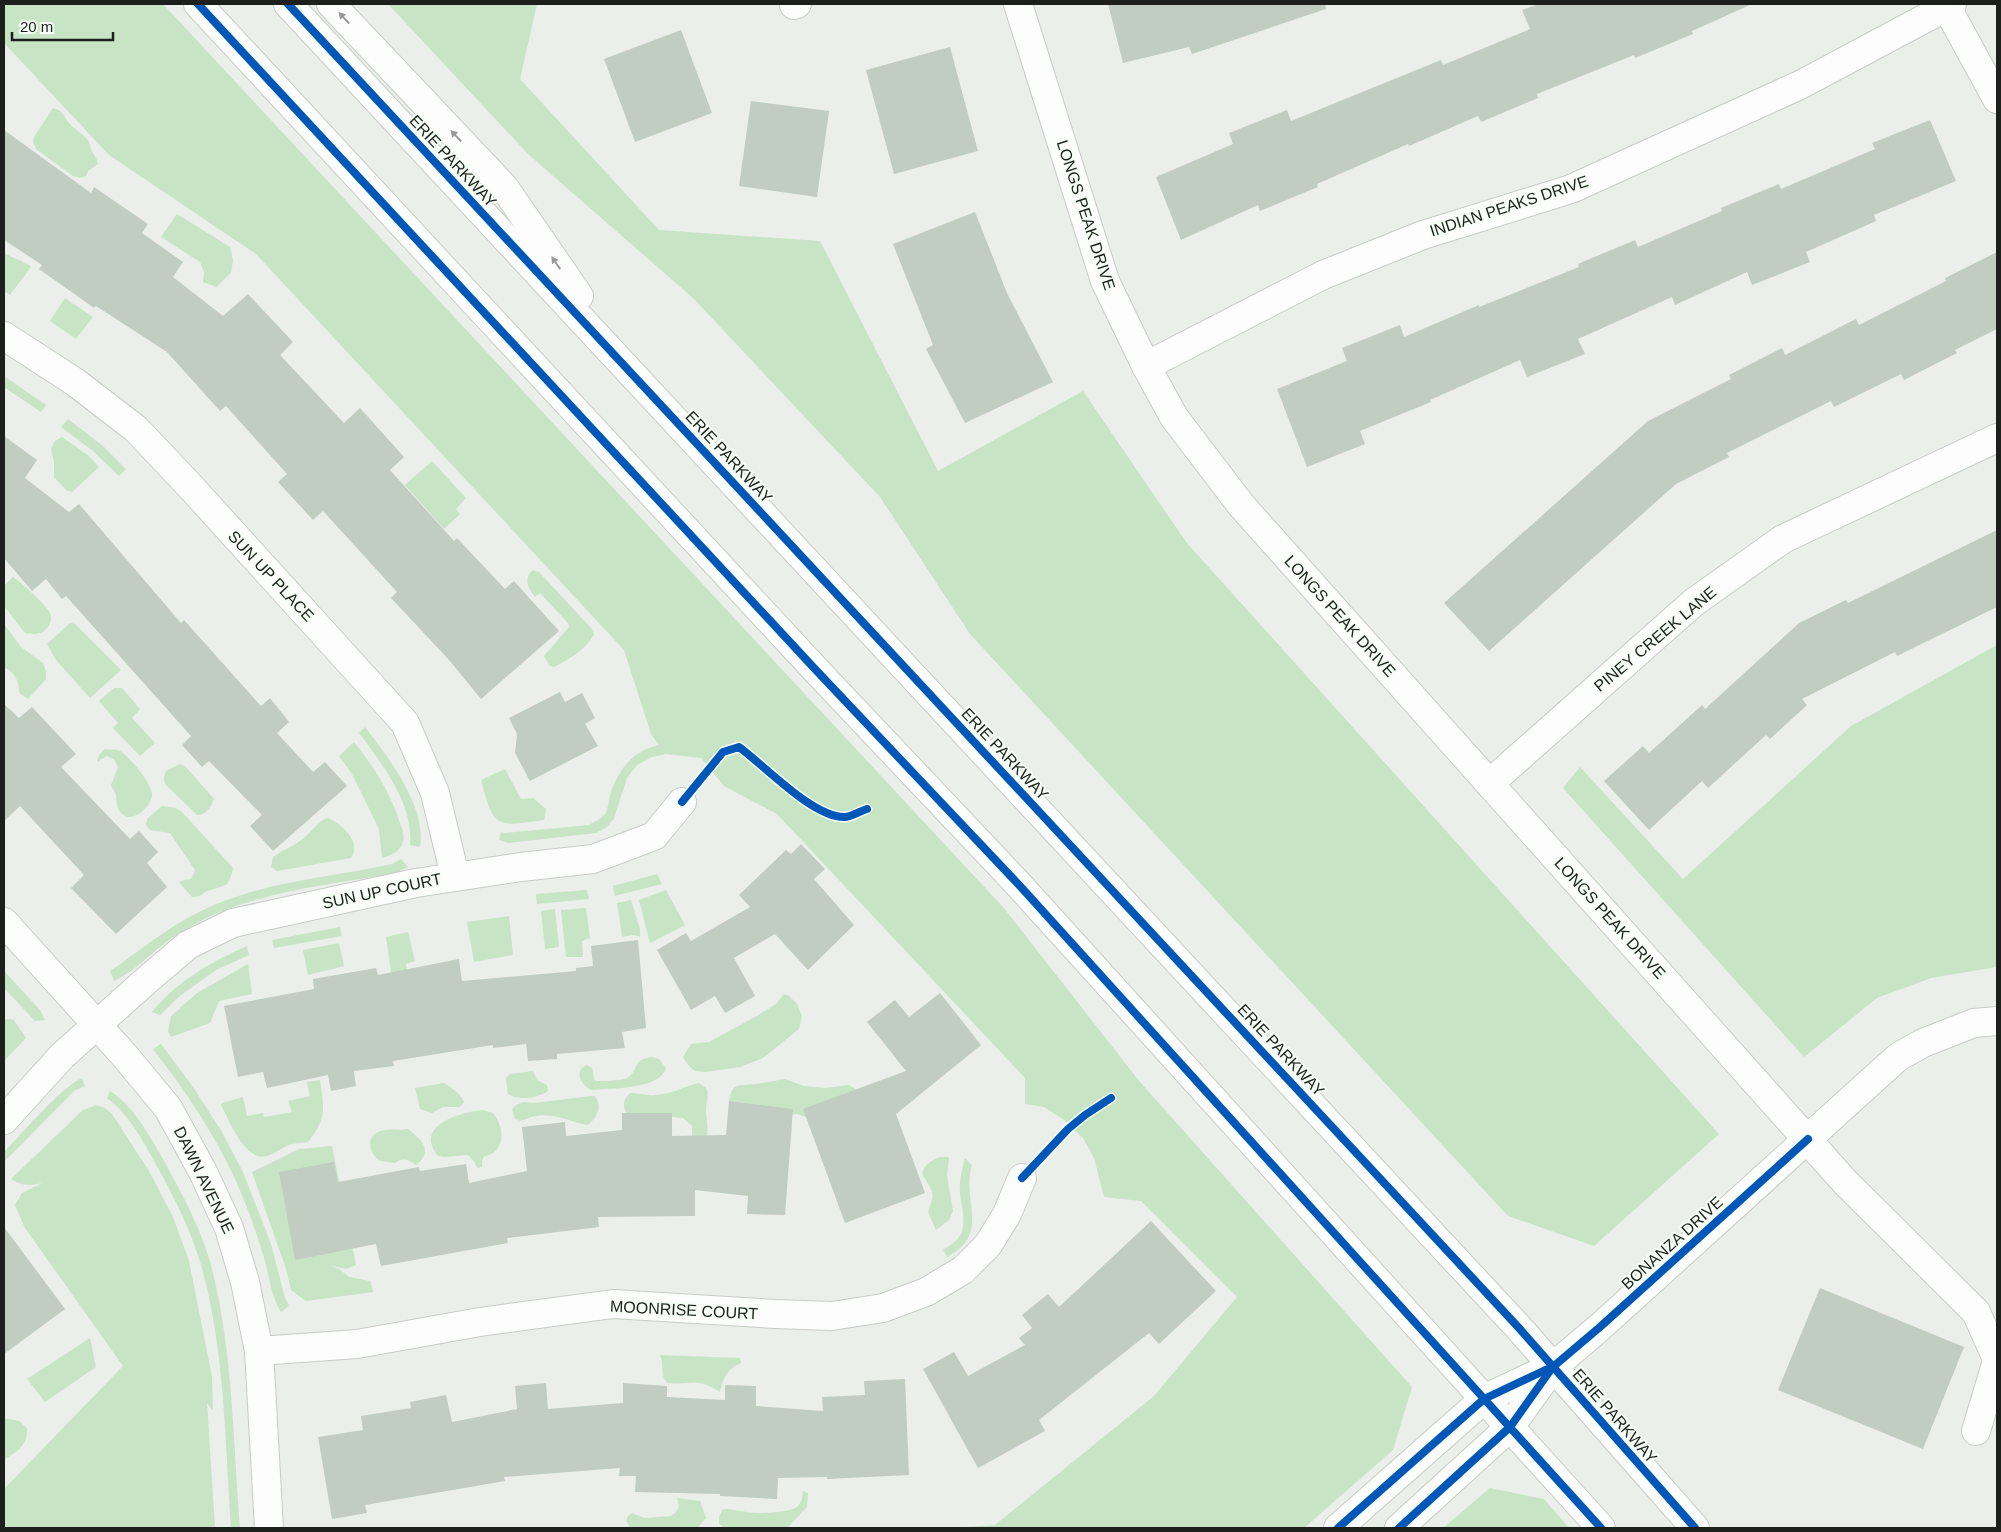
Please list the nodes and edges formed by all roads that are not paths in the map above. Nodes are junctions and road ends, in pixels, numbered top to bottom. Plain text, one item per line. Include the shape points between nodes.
1 (198, 4) edge
2 (288, 4) edge
3 (331, 4) edge
4 (1018, 4) edge
5 (1948, 5) edge
6 (1997, 99) edge
7 (4, 336) edge
8 (1146, 366) junction
9 (634, 375) junction
10 (1997, 438) edge
11 (1490, 783) junction
12 (682, 802) dead end
13 (455, 876) junction
14 (4, 922) edge
15 (1997, 1021) edge
16 (98, 1025) junction
17 (4, 1120) edge
18 (1808, 1139) junction
19 (1022, 1178) dead end
20 (259, 1351) junction
21 (1997, 1360) edge
22 (1554, 1366) junction
23 (1484, 1399) junction
24 (1510, 1427) junction
25 (1976, 1431) dead end
26 (269, 1528) edge
27 (1338, 1528) edge
28 (1399, 1528) edge
29 (1601, 1528) edge
30 (1695, 1528) edge

1 - 23 street via 1020,886
2 - 9 street, ERIE PARKWAY
9 -> 3 street via 504,187
4 - 8 street, LONGS PEAK DRIVE via 1105,282
5 - 6 street
5 - 8 street, INDIAN PEAKS DRIVE via 1800,86 1571,189 1423,235 1323,275
7 - 13 street, SUN UP PLACE via 75,382 136,429 405,723 435,792
8 - 11 street, LONGS PEAK DRIVE via 1174,417 1241,505
9 - 22 street, ERIE PARKWAY
10 - 11 street, PINEY CREEK LANE via 1783,540 1693,603
11 - 18 street, LONGS PEAK DRIVE
12 - 13 street, SUN UP COURT via 654,836 593,859
13 - 16 street, SUN UP COURT via 233,923 188,946
14 - 16 street, DAWN AVENUE
15 - 18 street, BONANZA DRIVE via 1974,1023 1923,1043 1898,1057
16 - 17 street, SUN UP COURT via 62,1056
16 - 20 street, DAWN AVENUE via 168,1108 203,1172 230,1228
18 - 21 street, LONGS PEAK DRIVE via 1845,1182 1976,1312
18 - 22 street, BONANZA DRIVE
19 - 20 street, MOONRISE COURT via 1007,1214 988,1245 963,1270 926,1292 883,1308 822,1315 613,1304 480,1322 357,1344
20 - 26 street, DAWN AVENUE
21 - 25 street
22 - 23 street
22 - 24 street
22 - 30 street, ERIE PARKWAY
23 - 24 street
23 - 27 street
24 - 28 street
24 - 29 street

